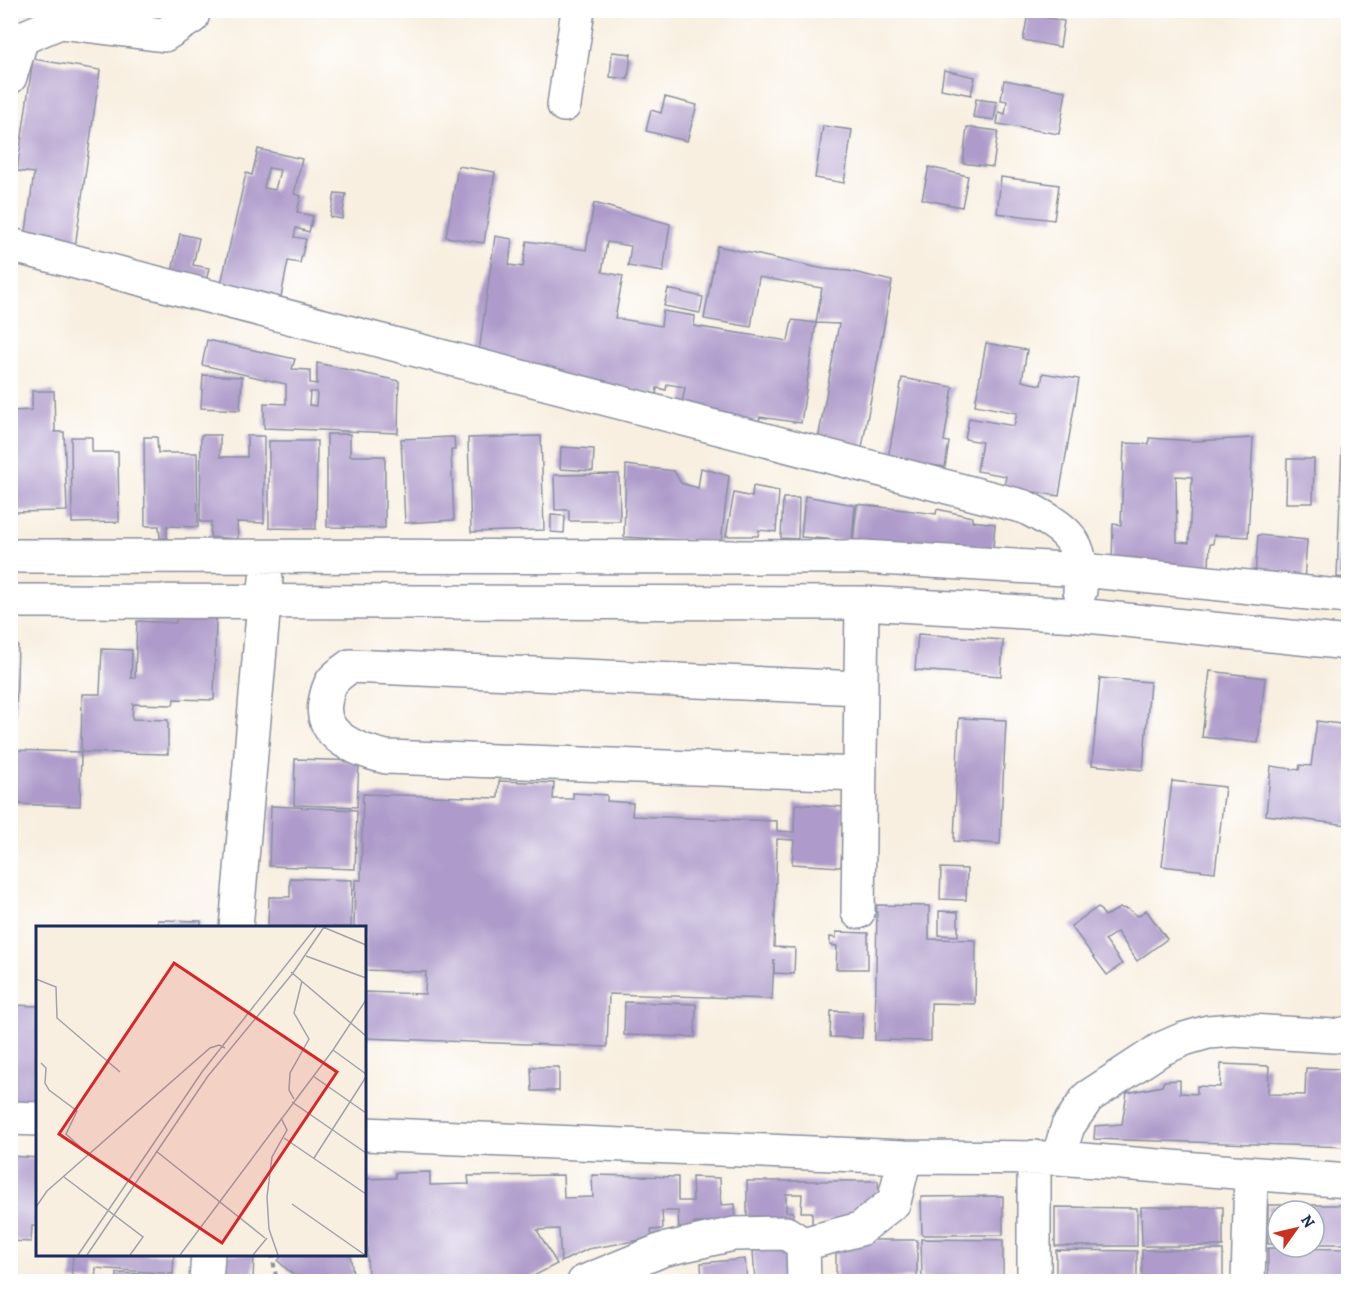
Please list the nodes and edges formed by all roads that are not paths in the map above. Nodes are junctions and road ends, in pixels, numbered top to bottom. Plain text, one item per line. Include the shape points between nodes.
1 (193, 10) edge
2 (578, 10) edge
3 (10, 77) edge
4 (564, 105) dead end
5 (10, 245) edge
6 (10, 556) edge
7 (267, 556) junction
8 (1082, 570) junction
9 (1348, 597) edge
10 (10, 601) edge
11 (265, 602) junction
12 (862, 603) junction
13 (1078, 615) junction
14 (1348, 643) edge
15 (861, 688) junction
16 (860, 774) junction
17 (858, 912) dead end
18 (236, 926) edge
19 (1348, 1034) edge
20 (10, 1118) edge
21 (36, 1119) edge
22 (366, 1134) edge
23 (905, 1157) junction
24 (1046, 1158) junction
25 (1251, 1174) junction
26 (1348, 1181) edge
27 (803, 1244) junction
28 (208, 1256) edge
29 (206, 1281) edge
30 (584, 1281) edge
31 (804, 1281) edge
32 (1034, 1281) edge
33 (1248, 1281) edge

1 - 3 street via 192,17 164,35 60,22 22,38
2 - 4 street
5 - 8 street via 1025,507 1056,523 1075,544
6 - 7 street
7 - 8 street via 863,557
7 - 11 street
8 - 9 street
8 - 13 street
10 - 11 street
11 - 12 street
11 - 18 street
12 - 13 street
12 - 15 street
13 - 14 street
15 - 16 street
15 - 16 street via 350,666 327,686 323,713 329,727 346,744 386,757
16 - 17 street
19 - 24 street via 1234,1030 1200,1035 1161,1049 1088,1097
20 - 21 street
22 - 23 street
23 - 24 street
23 - 27 street via 894,1202 860,1229
24 - 25 street
24 - 32 street
25 - 26 street
25 - 33 street
27 - 30 street via 786,1233 734,1234 662,1250
27 - 31 street
28 - 29 street

